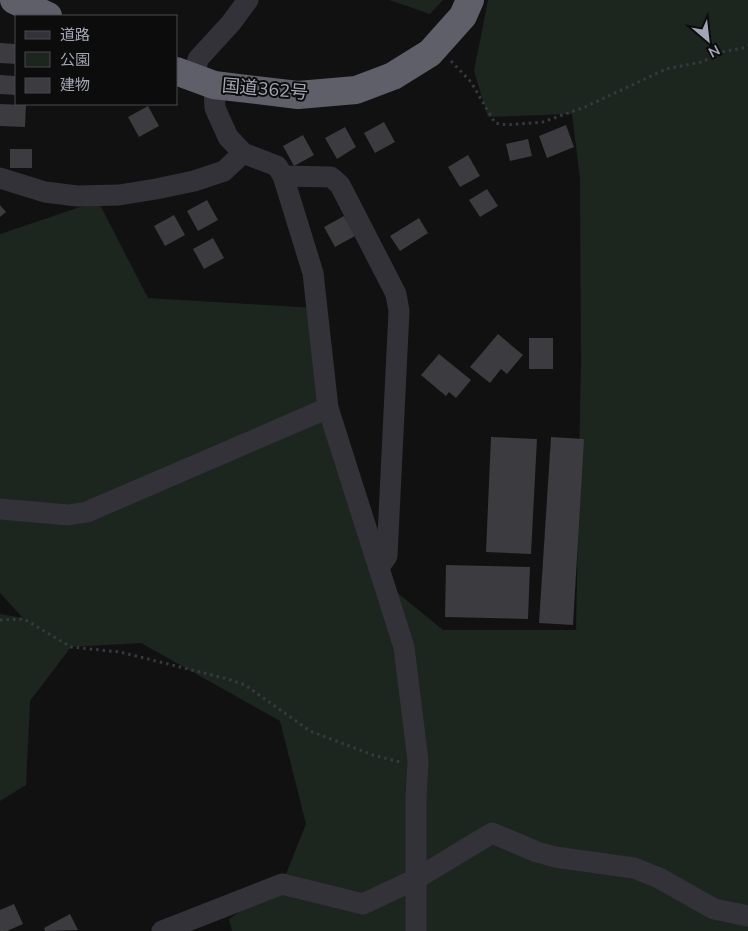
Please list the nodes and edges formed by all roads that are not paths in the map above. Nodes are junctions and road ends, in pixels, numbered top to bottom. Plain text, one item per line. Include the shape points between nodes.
1 (14, 0) edge
2 (248, 0) edge
3 (470, 0) edge
4 (46, 15) edge
5 (195, 78) edge
6 (243, 153) junction
7 (283, 176) junction
8 (0, 178) edge
9 (328, 408) junction
10 (0, 509) edge
11 (379, 567) junction
12 (416, 879) junction
13 (748, 916) edge
14 (162, 931) edge
15 (416, 931) edge

1 - 4 highway
2 - 5 street via 198,59
3 - 5 highway, 国道362号 via 463,16 430,53 393,76 356,90 298,95
5 - 6 street via 215,108 228,137
6 - 7 street via 277,166
6 - 8 street via 224,171 156,190 119,195 78,196 45,192
7 - 9 street via 313,273
7 - 11 street via 331,177 340,185 396,294 399,311 387,556
9 - 10 street via 87,512 68,515
9 - 11 street
11 - 12 street via 404,647 418,766
12 - 13 street via 492,833 555,857 634,868 659,878 714,909
12 - 14 street via 363,904 282,884
12 - 15 street

